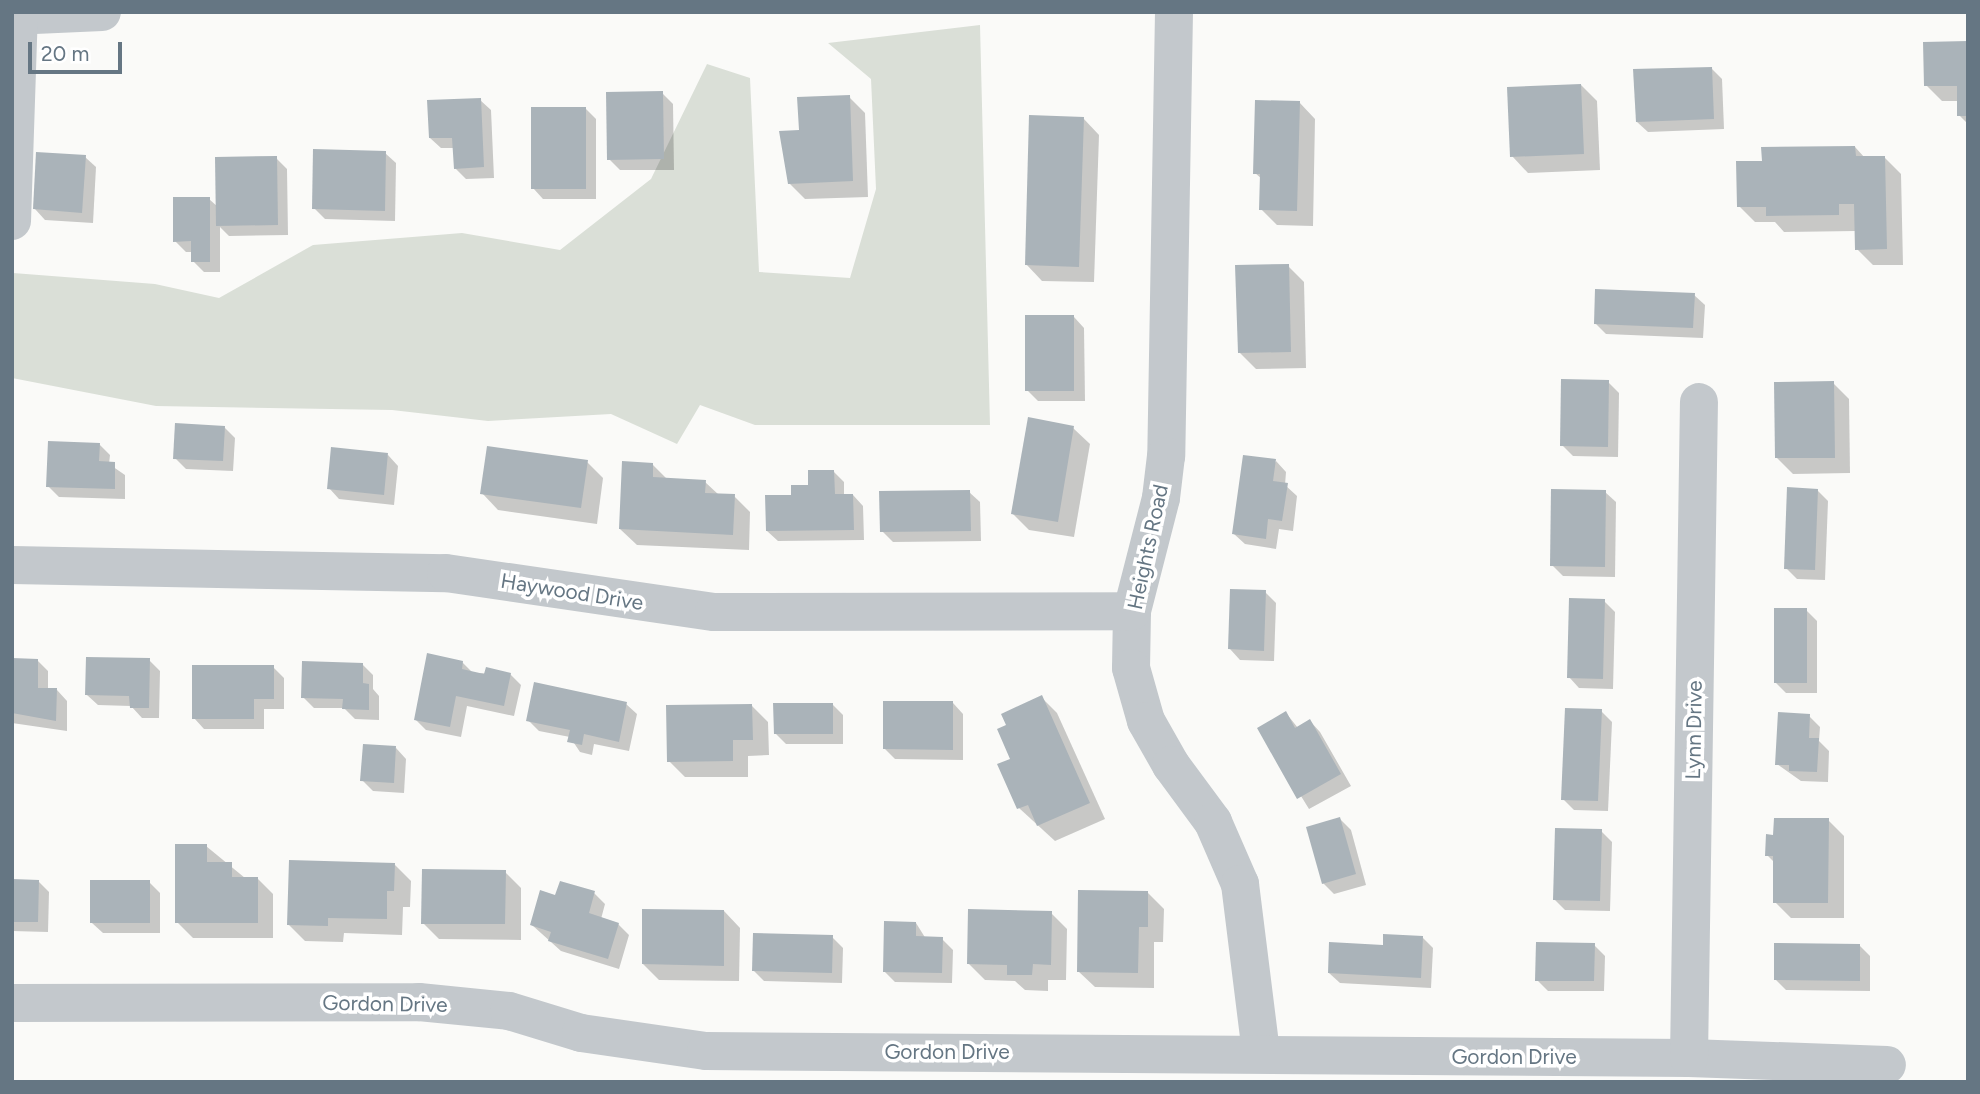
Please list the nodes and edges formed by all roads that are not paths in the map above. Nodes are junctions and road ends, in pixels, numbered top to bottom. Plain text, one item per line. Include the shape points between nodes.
1 (102, 12) edge
2 (1174, 12) edge
3 (15, 15) edge
4 (12, 222) edge
5 (1699, 402) dead end
6 (12, 565) edge
7 (1132, 611) junction
8 (12, 1003) edge
9 (1261, 1054) junction
10 (1689, 1058) junction
11 (1887, 1065) dead end

1 - 3 street
2 - 7 street, Heights Road via 1166,456 1161,498
3 - 4 street
5 - 10 street, Lynn Drive
6 - 7 street, Haywood Drive via 446,573 714,612
7 - 9 street, Heights Road via 1131,668 1146,721 1213,822 1240,884
8 - 9 street, Gordon Drive via 419,1002 509,1011 582,1034 706,1051
9 - 10 street, Gordon Drive
10 - 11 street, Gordon Drive

